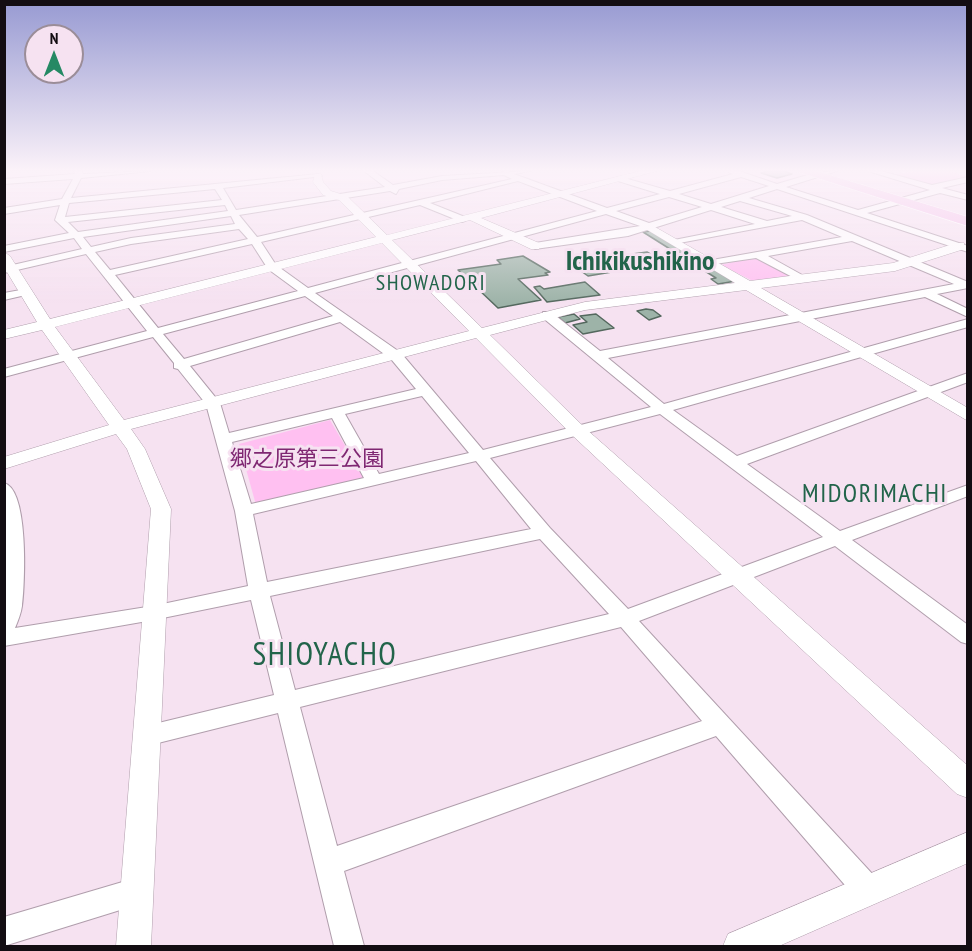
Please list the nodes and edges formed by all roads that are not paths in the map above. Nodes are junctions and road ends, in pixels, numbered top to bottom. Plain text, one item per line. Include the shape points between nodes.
1 (61, 215) edge
2 (103, 215) edge
3 (211, 215) edge
4 (236, 215) edge
5 (280, 215) edge
6 (356, 215) edge
7 (459, 215) edge
8 (477, 215) edge
9 (589, 215) edge
10 (618, 215) edge
11 (682, 215) edge
12 (737, 215) edge
13 (798, 215) edge
14 (811, 215) edge
15 (865, 215) edge
16 (946, 215) edge
17 (360, 216) joint
18 (804, 217) junction
19 (467, 218) junction
20 (60, 220) junction
21 (968, 222) edge
22 (241, 225) junction
23 (770, 225) junction
24 (648, 226) junction
25 (76, 235) junction
26 (511, 236) junction
27 (853, 238) junction
28 (385, 239) junction
29 (255, 240) junction
30 (678, 242) junction
31 (535, 246) joint
32 (965, 246) edge
33 (4, 249) edge
34 (88, 251) junction
35 (758, 255) junction
36 (4, 256) edge
37 (910, 262) junction
38 (712, 263) junction
39 (410, 264) junction
40 (272, 267) junction
41 (8, 269) edge
42 (107, 274) junction
43 (800, 278) junction
44 (749, 285) junction
45 (966, 285) edge
46 (26, 292) junction
47 (305, 292) junction
48 (926, 293) junction
49 (4, 297) edge
50 (131, 303) junction
51 (968, 314) edge
52 (547, 315) junction
53 (801, 317) junction
54 (340, 318) junction
55 (968, 323) edge
56 (46, 325) junction
57 (154, 333) junction
58 (476, 333) junction
59 (4, 335) edge
60 (861, 353) junction
61 (68, 356) junction
62 (396, 356) junction
63 (596, 356) junction
64 (179, 365) junction
65 (4, 373) edge
66 (968, 377) edge
67 (424, 391) junction
68 (927, 392) junction
69 (213, 403) junction
70 (661, 408) junction
71 (336, 412) junction
72 (968, 416) edge
73 (120, 427) junction
74 (579, 432) junction
75 (224, 440) junction
76 (477, 455) junction
77 (736, 462) junction
78 (4, 463) edge
79 (373, 479) junction
80 (4, 488) edge
81 (968, 490) edge
82 (244, 511) junction
83 (10, 522) edge
84 (544, 532) junction
85 (836, 539) junction
86 (735, 575) junction
87 (259, 591) junction
88 (153, 613) junction
89 (625, 618) junction
90 (964, 630) edge
91 (4, 631) edge
92 (4, 638) edge
93 (288, 701) junction
94 (721, 724) junction
95 (146, 736) junction
96 (968, 784) edge
97 (968, 847) edge
98 (328, 863) junction
99 (867, 889) junction
100 (136, 892) junction
101 (4, 932) edge
102 (133, 946) edge
103 (349, 946) edge
104 (740, 946) edge

1 - 20 street
2 - 20 street
3 - 25 street
4 - 22 street
5 - 29 street
6 - 17 street
7 - 19 street
8 - 19 street
9 - 26 street
10 - 24 street
11 - 24 street
12 - 23 street
13 - 18 street
14 - 18 street
15 - 32 street
16 - 21 highway
17 - 28 street
18 - 23 street
18 - 27 street
19 - 26 street
19 - 28 street
20 - 25 street
22 - 29 street
22 - 34 street
23 - 30 street
24 - 30 street
24 - 31 street via 628,233
25 - 33 street
25 - 34 street
26 - 31 street
26 - 39 street
27 - 35 street
27 - 37 street
28 - 39 street
28 - 40 street
29 - 40 street
29 - 42 street
30 - 38 street
32 - 37 street
34 - 41 street
34 - 42 street
35 - 38 street
35 - 43 street
36 - 41 street
37 - 43 street
37 - 45 street
38 - 44 street
39 - 47 street
39 - 58 street
40 - 47 street
40 - 50 street
41 - 46 street
42 - 50 street
43 - 44 street
44 - 52 street via 616,301
44 - 53 street
45 - 48 street
46 - 49 street
46 - 56 street
47 - 54 street
47 - 57 street
48 - 51 street
48 - 53 street
50 - 56 street
50 - 57 street
52 - 58 street
52 - 63 street
53 - 60 street
53 - 63 street
54 - 62 street
54 - 64 street
55 - 60 street
56 - 59 street
56 - 61 street
57 - 61 street
57 - 64 street
58 - 62 street
58 - 74 street
60 - 68 street
60 - 70 street
61 - 65 street
61 - 73 street
62 - 67 street
62 - 69 street
63 - 70 street
64 - 69 street
66 - 68 street
67 - 71 street
67 - 76 street
68 - 72 street
68 - 77 street
69 - 73 street
69 - 75 street
70 - 74 street
70 - 77 street
71 - 75 street
71 - 79 street
73 - 78 street
73 - 88 street via 136,449 161,509
74 - 76 street
74 - 86 street
75 - 82 street
76 - 79 street
76 - 84 street
77 - 85 street
79 - 82 street
80 - 83 street
81 - 85 street
82 - 87 street
83 - 91 street via 12,607
84 - 87 street
84 - 89 street
85 - 86 street
85 - 90 street
86 - 89 street
86 - 96 street
87 - 88 street
87 - 93 street
88 - 92 street
88 - 95 street
89 - 93 street
89 - 94 street
93 - 95 street
93 - 98 street
94 - 98 street
94 - 99 street
95 - 100 street
97 - 99 street
98 - 103 street
99 - 104 street
100 - 101 street
100 - 102 street

